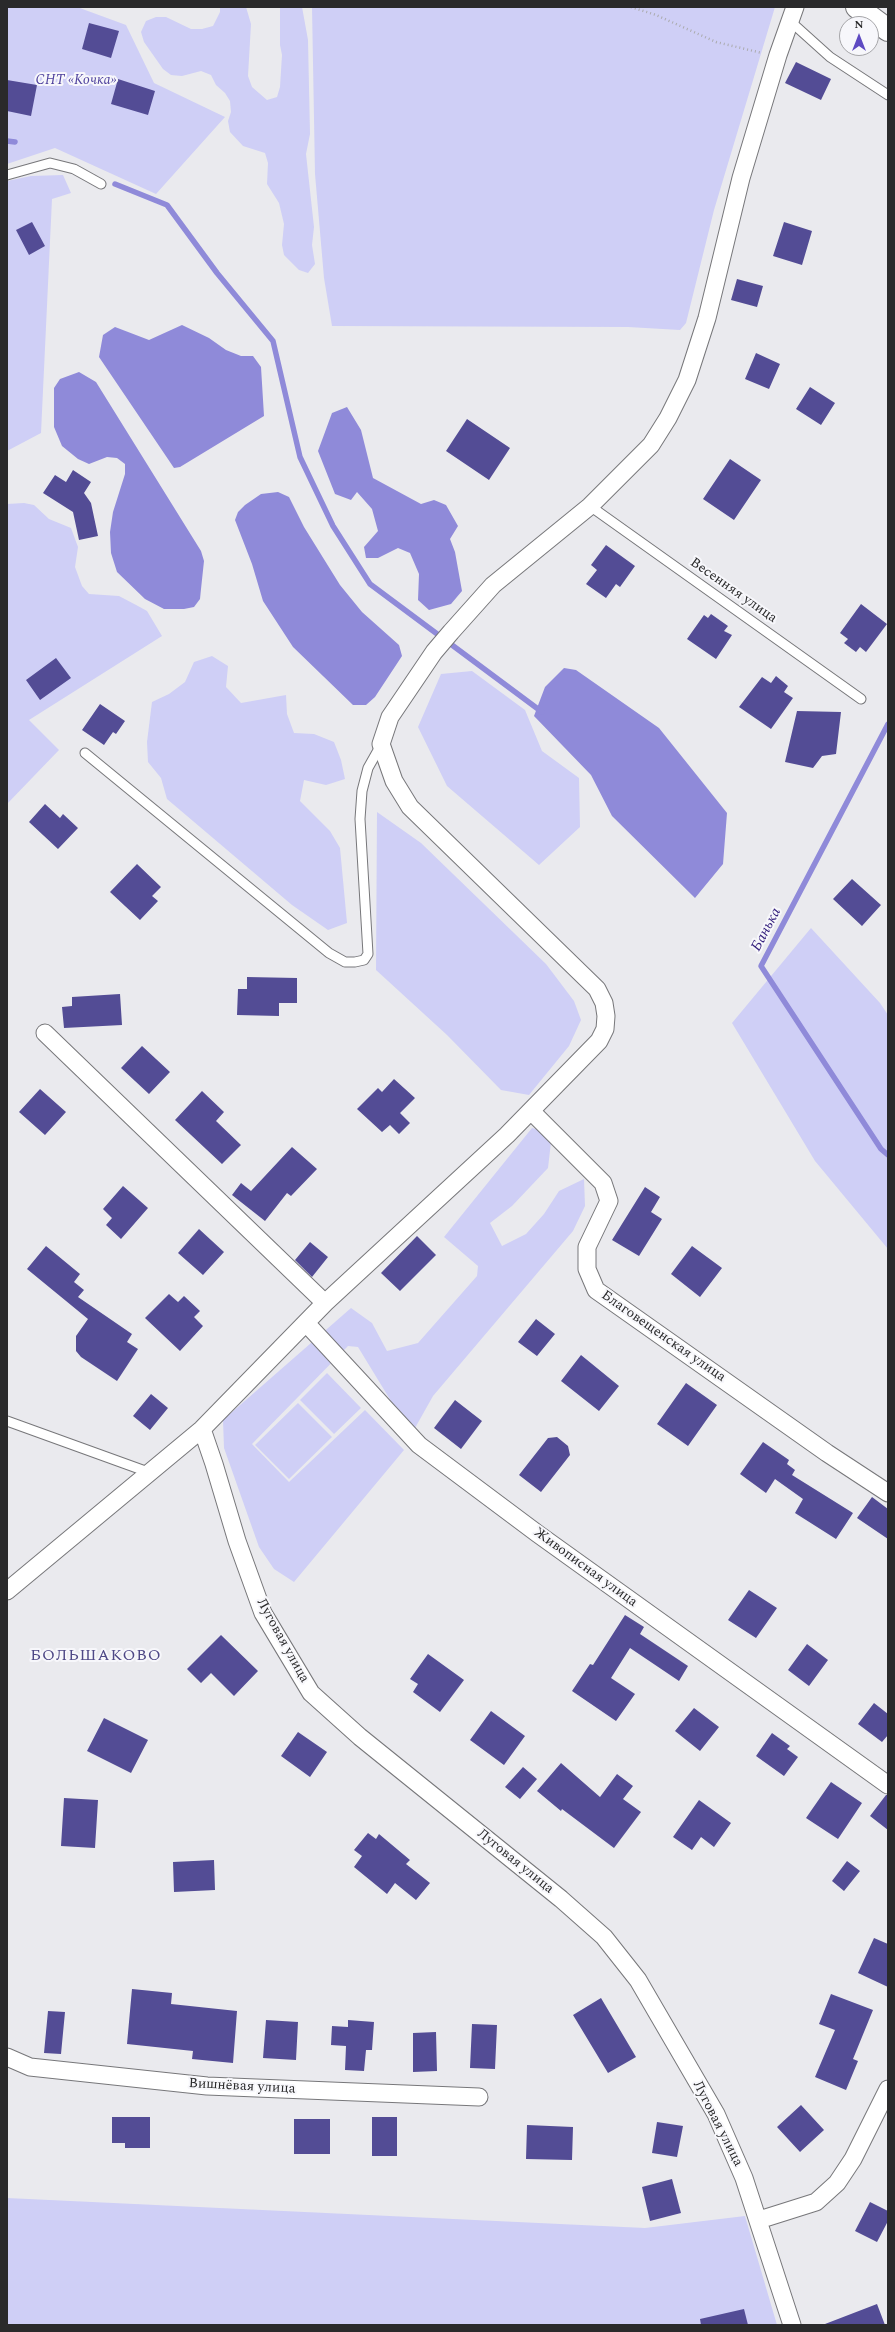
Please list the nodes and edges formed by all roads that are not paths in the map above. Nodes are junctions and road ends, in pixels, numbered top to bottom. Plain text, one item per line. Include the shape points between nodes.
1 (857, 7) edge
2 (792, 14) edge
3 (888, 30) edge
4 (888, 95) edge
5 (7, 175) edge
6 (101, 184) dead end
7 (590, 506) junction
8 (861, 699) dead end
9 (381, 744) junction
10 (86, 753) dead end
11 (45, 1033) dead end
12 (531, 1111) junction
13 (325, 1303) junction
14 (306, 1323) junction
15 (7, 1421) edge
16 (202, 1429) junction
17 (148, 1472) junction
18 (888, 1493) edge
19 (7, 1591) edge
20 (888, 1785) edge
21 (7, 2057) edge
22 (888, 2089) edge
23 (480, 2097) dead end
24 (760, 2220) junction
25 (792, 2325) edge

1 - 3 main road
2 - 4 lane via 830,57
2 - 7 street via 741,178 707,318 687,380 651,445
5 - 6 lane via 50,164 74,169
7 - 8 lane, Весенняя улица
7 - 9 street via 493,585 434,652 390,717
9 - 10 lane via 368,768 362,791 360,819 368,954 364,960 355,962 345,962 329,953
9 - 12 street via 394,781 410,807 597,989 604,1003 605,1029 599,1041
11 - 13 street
12 - 13 street via 508,1136
12 - 18 street, Благовещенская улица via 604,1183 609,1201 587,1248 587,1270 596,1290
13 - 14 street
14 - 16 street
14 - 20 street, Живописная улица via 418,1445
15 - 17 lane
16 - 17 street
16 - 24 street, Луговая улица via 237,1541 263,1612 312,1693 360,1737 604,1936 638,1980 716,2114
17 - 19 street
21 - 23 street, Вишнёвая улица via 30,2067 207,2086
22 - 24 street via 853,2159 837,2183 816,2202
24 - 25 street, Луговая улица

